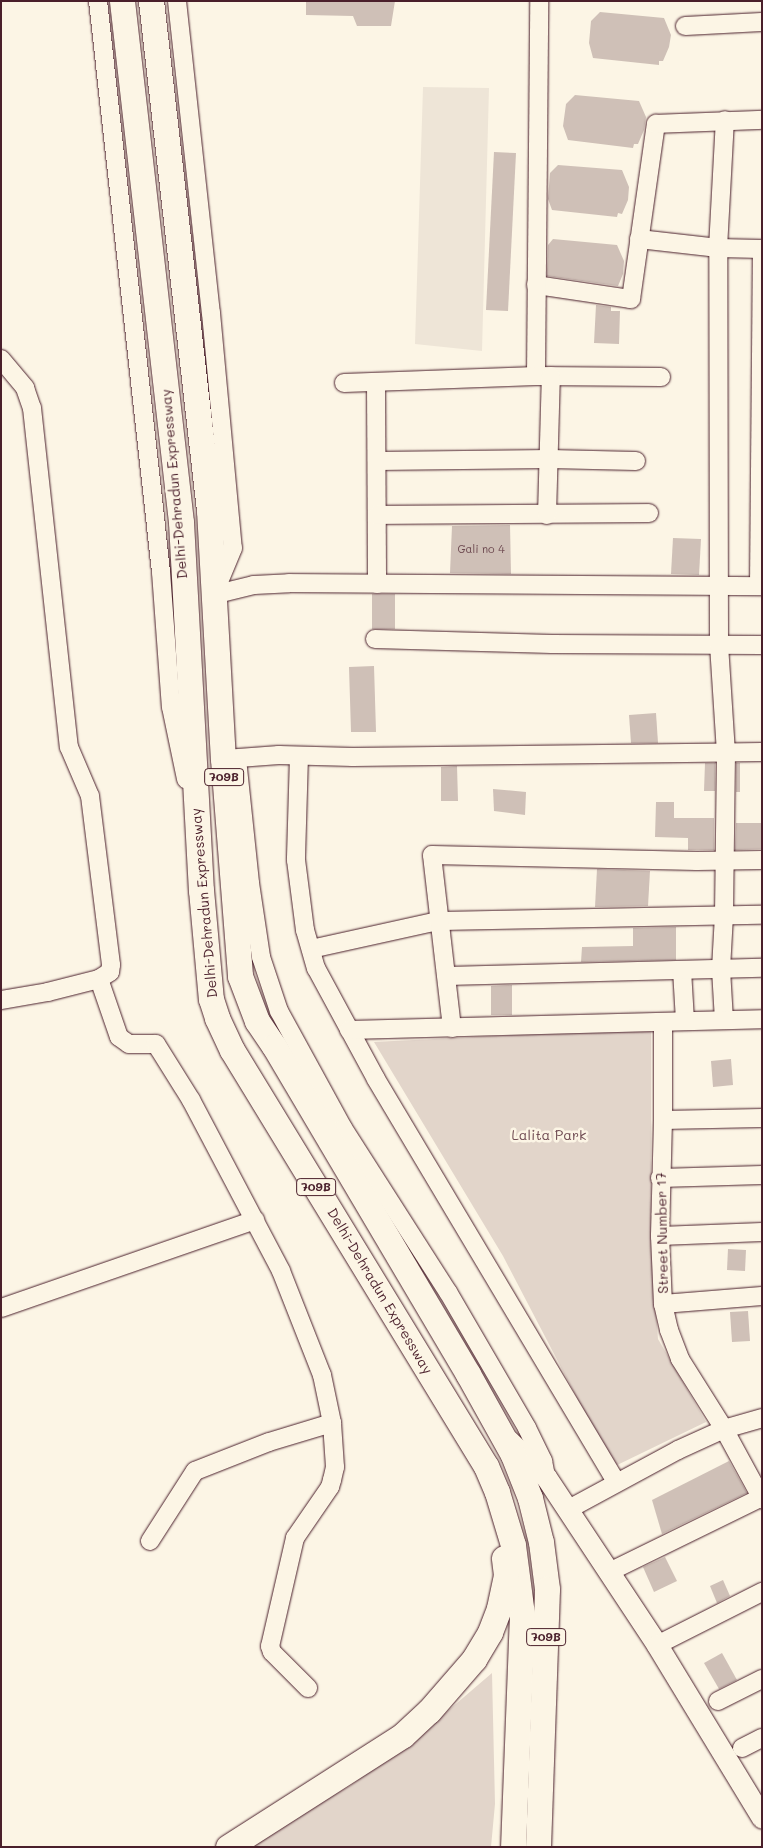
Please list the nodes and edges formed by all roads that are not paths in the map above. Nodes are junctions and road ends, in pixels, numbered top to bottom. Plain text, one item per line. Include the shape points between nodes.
1 (98, 1) edge
2 (122, 1) edge
3 (151, 1) edge
4 (177, 1) edge
5 (539, 1) edge
6 (762, 22) edge
7 (685, 26) dead end
8 (725, 120) junction
9 (762, 120) edge
10 (639, 239) junction
11 (718, 248) junction
12 (762, 249) edge
13 (536, 285) junction
14 (1, 359) edge
15 (8, 372) edge
16 (544, 376) junction
17 (661, 377) dead end
18 (376, 382) junction
19 (344, 384) dead end
20 (550, 459) junction
21 (377, 461) junction
22 (636, 461) dead end
23 (649, 514) dead end
24 (377, 515) junction
25 (548, 516) junction
26 (377, 584) junction
27 (720, 586) junction
28 (761, 586) edge
29 (213, 595) junction
30 (375, 639) dead end
31 (720, 645) junction
32 (762, 645) edge
33 (762, 752) edge
34 (726, 753) junction
35 (299, 756) junction
36 (230, 759) junction
37 (198, 841) junction
38 (723, 860) junction
39 (762, 860) edge
40 (724, 916) junction
41 (762, 916) edge
42 (438, 921) junction
43 (310, 949) junction
44 (762, 968) edge
45 (721, 969) junction
46 (682, 970) junction
47 (447, 976) junction
48 (99, 978) junction
49 (1, 1000) edge
50 (724, 1020) junction
51 (762, 1020) edge
52 (685, 1021) junction
53 (664, 1022) junction
54 (452, 1028) junction
55 (349, 1030) junction
56 (762, 1118) edge
57 (664, 1120) junction
58 (762, 1175) edge
59 (660, 1178) junction
60 (255, 1220) junction
61 (762, 1232) edge
62 (660, 1236) junction
63 (762, 1296) edge
64 (664, 1304) junction
65 (1, 1308) edge
66 (762, 1418) edge
67 (332, 1423) junction
68 (724, 1429) junction
69 (502, 1434) junction
70 (486, 1466) junction
71 (546, 1477) junction
72 (616, 1482) junction
73 (761, 1498) edge
74 (567, 1510) junction
75 (150, 1541) dead end
76 (609, 1572) junction
77 (762, 1592) edge
78 (657, 1645) junction
79 (762, 1679) edge
80 (308, 1688) dead end
81 (718, 1701) dead end
82 (762, 1738) edge
83 (742, 1748) dead end
84 (762, 1818) edge
85 (228, 1847) edge
86 (513, 1847) edge
87 (538, 1847) edge

1 - 37 street via 161,572 171,707
2 - 37 highway, Delhi-Dehradun Expressway / 709B via 181,522
3 - 29 highway, Delhi-Dehradun Expressway via 209,510
4 - 29 street via 233,548
5 - 13 street
6 - 7 street
8 - 9 street
8 - 10 street via 656,124
8 - 11 street
10 - 11 street
10 - 13 street via 631,299
11 - 12 street
11 - 27 street
12 - 28 street
13 - 16 street
14 - 15 street
15 - 48 street via 25,388 32,408 69,747 92,807 111,965 110,972
16 - 17 street
16 - 18 street
16 - 20 street
18 - 19 street
18 - 21 street
20 - 21 street
20 - 22 street
20 - 25 street
21 - 24 street
23 - 25 street
24 - 25 street
24 - 26 street
26 - 27 street
26 - 29 street via 254,585
27 - 28 street
27 - 31 street
29 - 36 highway, Delhi-Dehradun Expressway / 709B
30 - 31 street
31 - 32 street
31 - 34 street
33 - 34 street
34 - 35 street
34 - 38 street
35 - 36 street
35 - 43 street via 296,860
36 - 69 highway, Delhi-Dehradun Expressway / 709B via 237,959 250,1008
36 - 71 street via 261,957 279,1011 343,1128 448,1292 527,1428 543,1462
37 - 70 highway, Delhi-Dehradun Expressway / 709B via 208,980 211,999 224,1034
38 - 39 street
38 - 40 street
38 - 42 street via 432,855
40 - 41 street
40 - 42 street
40 - 45 street
42 - 43 street
42 - 47 street
43 - 55 street via 316,968
44 - 45 street
45 - 46 street
45 - 50 street
46 - 47 street
46 - 52 street
47 - 54 street
48 - 49 street
48 - 60 street via 118,1037 129,1044 153,1043 158,1046 191,1100
50 - 51 street
50 - 52 street
52 - 53 street
53 - 54 street
53 - 57 street, Street Number 17
54 - 55 street
55 - 72 street
56 - 57 street
57 - 59 street, Street Number 17
58 - 59 street
59 - 62 street, Street Number 17
60 - 65 street
60 - 67 street via 281,1271 322,1375
61 - 62 street
62 - 64 street, Street Number 17
63 - 64 street
64 - 68 street, Street Number 17 via 680,1360
66 - 68 street
67 - 75 street via 269,1442 195,1471
67 - 80 street via 335,1467 330,1487 295,1538 270,1640 272,1652
68 - 72 street
68 - 73 street, Street Number 17
69 - 71 main road
69 - 87 highway, Delhi-Dehradun Expressway / 709B via 530,1498 545,1565 547,1612
70 - 85 highway via 506,1575 500,1608 474,1659 429,1711 403,1735
70 - 86 highway, Delhi-Dehradun Expressway / 709B via 513,1545 522,1614
71 - 74 main road
72 - 74 street
73 - 76 street
74 - 76 main road
76 - 78 main road
77 - 78 street
78 - 84 main road
79 - 81 street
82 - 83 street

